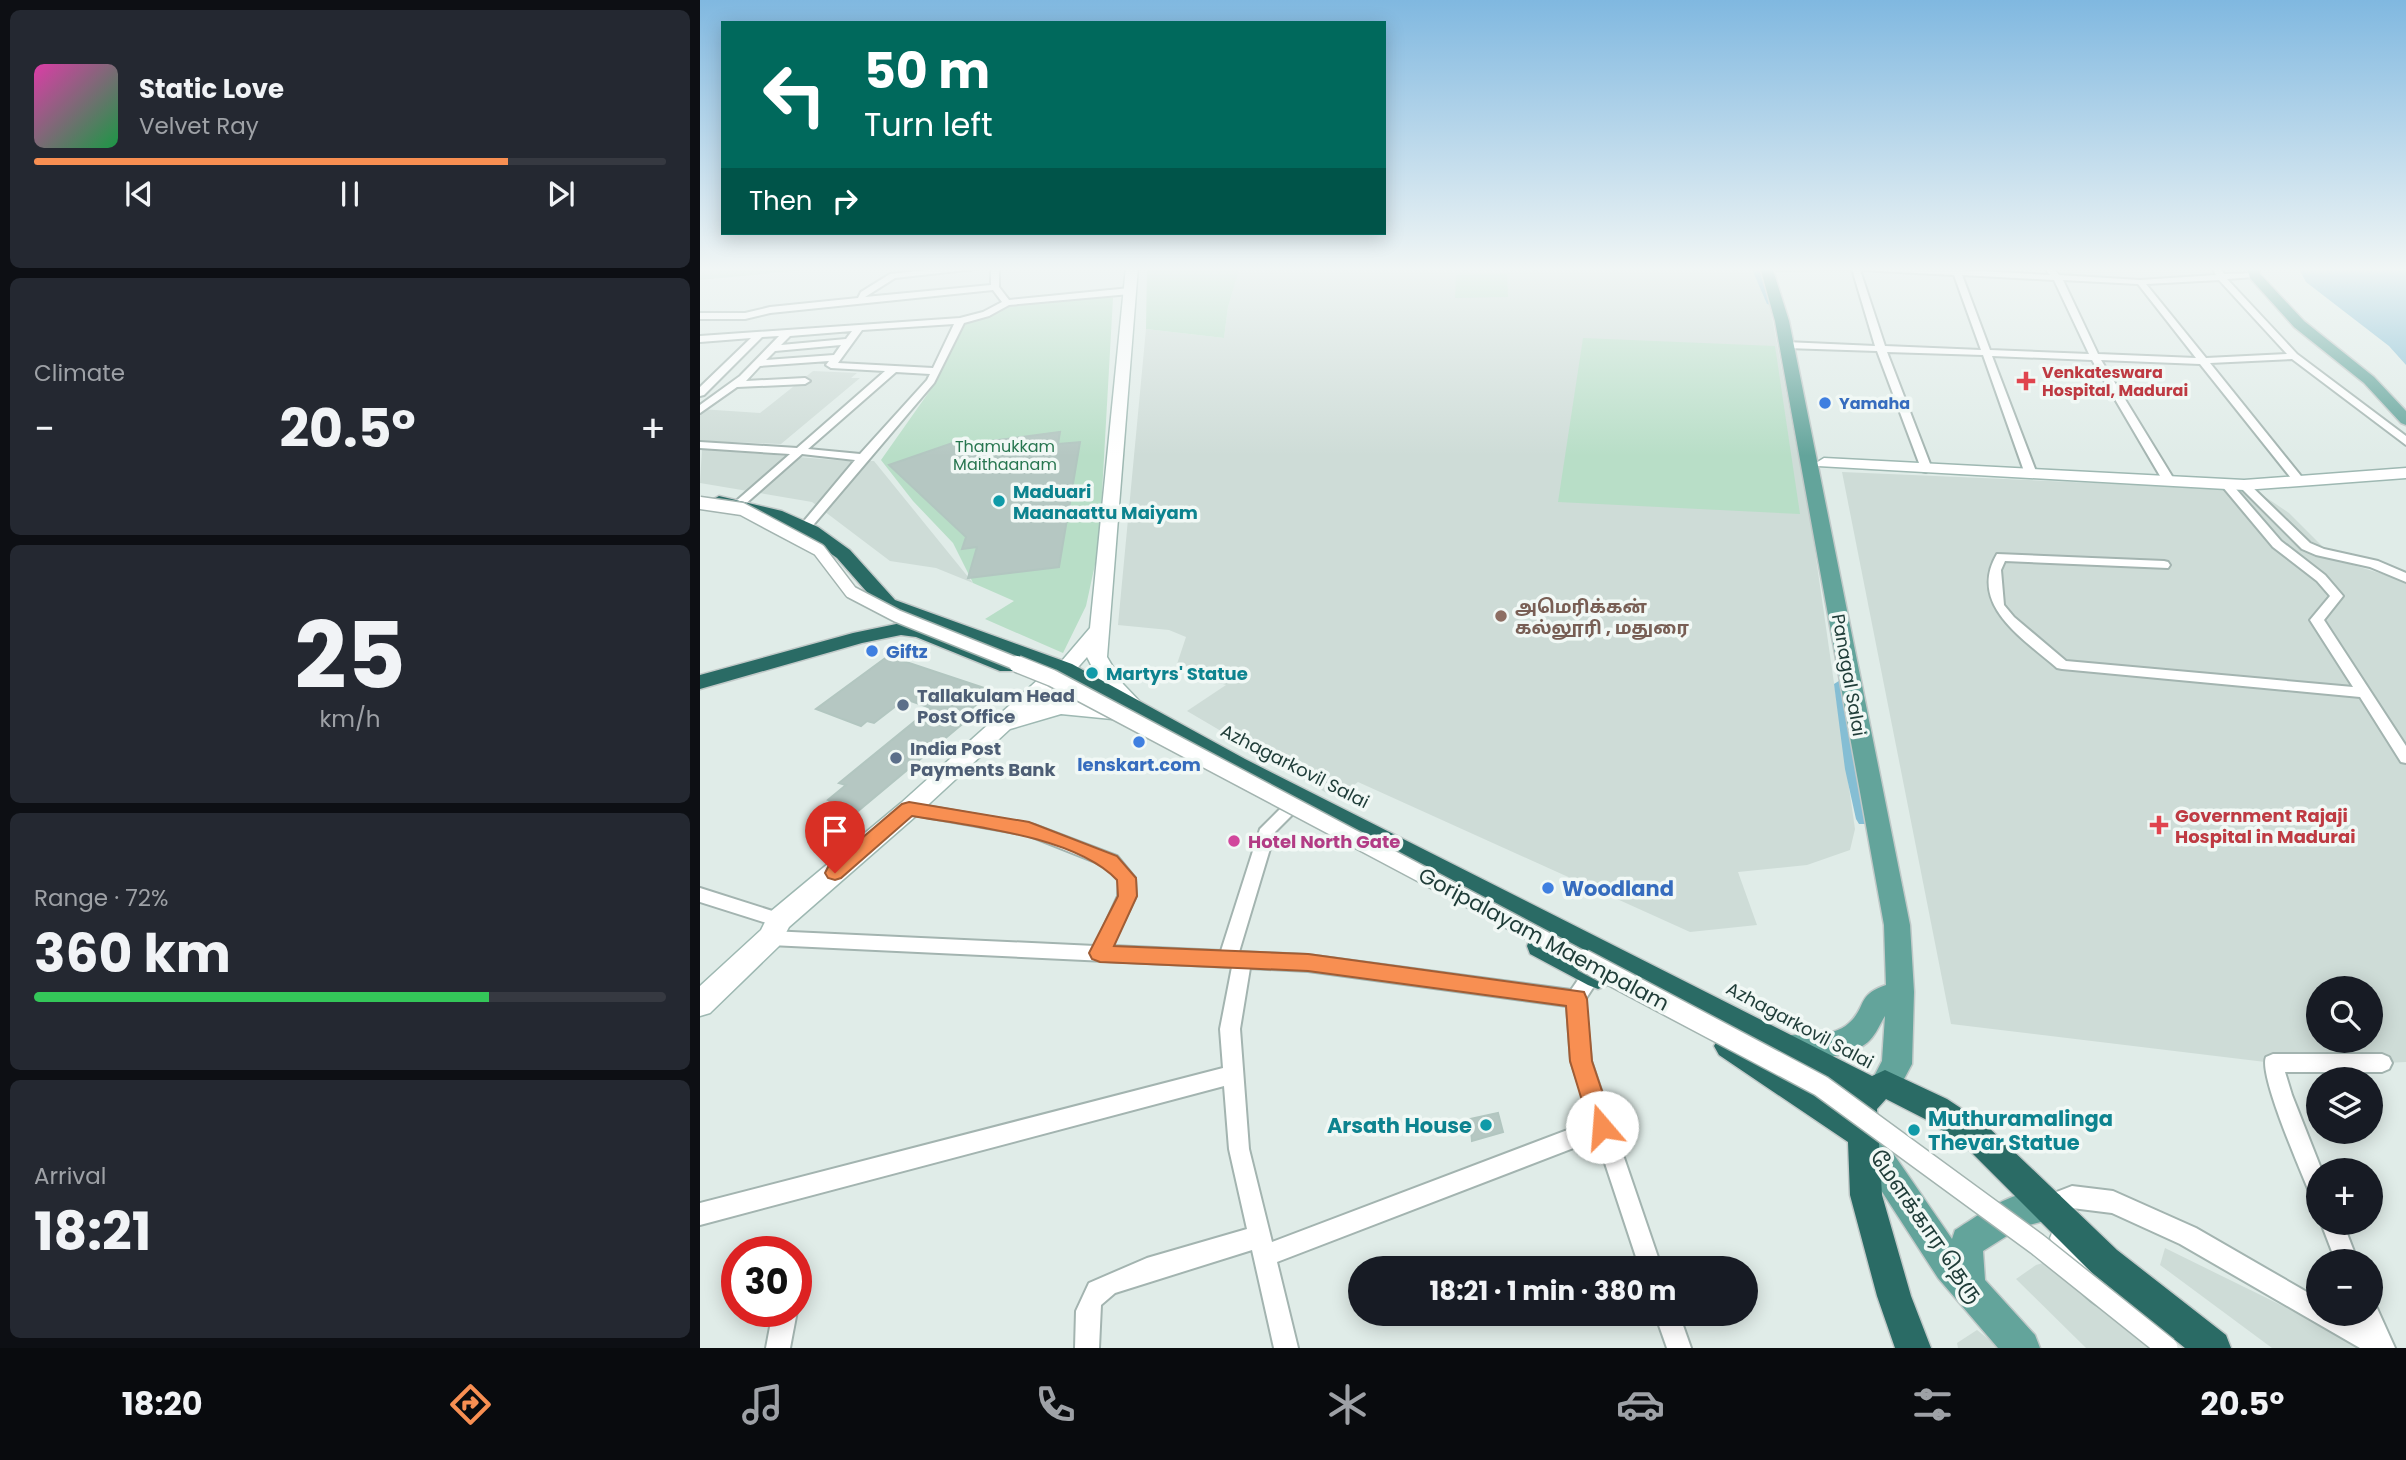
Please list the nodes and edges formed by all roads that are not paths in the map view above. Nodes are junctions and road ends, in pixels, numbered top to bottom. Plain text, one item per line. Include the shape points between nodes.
1 (743, 330) edge
2 (832, 330) edge
3 (858, 330) edge
4 (956, 330) edge
5 (1127, 330) edge
6 (1788, 330) edge
7 (1875, 330) edge
8 (1980, 330) edge
9 (2082, 330) edge
10 (2179, 330) edge
11 (2270, 330) edge
12 (2306, 330) edge
13 (2317, 330) edge
14 (787, 333) junction
15 (759, 335) junction
16 (739, 336) junction
17 (700, 339) edge
18 (848, 342) junction
19 (1793, 346) junction
20 (773, 348) junction
21 (1881, 349) junction
22 (1988, 353) junction
23 (2294, 356) junction
24 (2095, 357) junction
25 (835, 358) junction
26 (2204, 361) junction
27 (757, 363) junction
28 (894, 368) junction
29 (936, 371) junction
30 (747, 373) junction
31 (719, 374) junction
32 (700, 375) edge
33 (805, 381) dead end
34 (735, 384) junction
35 (700, 393) edge
36 (2406, 403) edge
37 (700, 410) edge
38 (2406, 420) edge
39 (2406, 442) edge
40 (700, 445) edge
41 (801, 450) junction
42 (863, 458) junction
43 (1824, 463) joint
44 (1926, 469) junction
45 (2406, 473) edge
46 (2031, 474) junction
47 (2169, 481) junction
48 (2299, 481) junction
49 (2235, 485) junction
50 (700, 500) edge
51 (739, 504) junction
52 (805, 527) junction
53 (2164, 565) dead end
54 (2406, 578) edge
55 (888, 604) junction
56 (1101, 627) junction
57 (793, 657) junction
58 (1056, 676) junction
59 (700, 682) edge
60 (2364, 693) junction
61 (1124, 710) junction
62 (996, 730) junction
63 (2406, 758) edge
64 (909, 809) junction
65 (1288, 811) junction
66 (700, 895) edge
67 (774, 929) junction
68 (1100, 953) junction
69 (1235, 959) junction
70 (1593, 974) junction
71 (1900, 992) junction
72 (1576, 999) junction
73 (700, 1004) edge
74 (1790, 1047) junction
75 (2382, 1063) dead end
76 (1234, 1074) junction
77 (1879, 1087) junction
78 (1602, 1127) junction
79 (1861, 1133) junction
80 (2307, 1158) edge
81 (2048, 1206) junction
82 (700, 1214) edge
83 (1262, 1246) junction
84 (1647, 1256) edge
85 (1969, 1288) junction
86 (2306, 1305) edge
87 (1671, 1326) edge
88 (2343, 1326) edge
89 (2373, 1326) edge
90 (782, 1327) edge
91 (778, 1348) edge
92 (1087, 1348) edge
93 (1286, 1348) edge
94 (1679, 1348) edge
95 (1913, 1348) edge
96 (2022, 1348) edge
97 (2157, 1348) edge
98 (2167, 1348) edge
99 (2213, 1348) edge
100 (2382, 1348) edge

1 - 16 street
2 - 14 street
3 - 18 street
4 - 29 street
5 - 56 street
6 - 19 main road, Panagal Salai
7 - 21 street
8 - 22 street
9 - 24 street
10 - 26 street
11 - 23 street
12 - 38 main road via 2369,380
13 - 36 main road via 2372,370
14 - 15 street
14 - 20 street
15 - 16 street
15 - 31 street
16 - 17 street
18 - 20 street
18 - 25 street
19 - 21 street
19 - 43 main road, Panagal Salai
19 - 71 main road, Panagal Salai via 1897,925
20 - 27 street
21 - 22 street
21 - 44 street
22 - 24 street
22 - 46 street
23 - 26 street
23 - 39 street
24 - 26 street
24 - 47 street
25 - 27 street
25 - 28 street via 831,365
26 - 48 street
27 - 30 street
28 - 29 street
28 - 41 street
29 - 42 street
30 - 31 street
30 - 34 street
31 - 32 street
31 - 35 street
33 - 34 street
34 - 37 street
40 - 41 street
41 - 42 street
41 - 51 street
42 - 52 street
43 - 44 street
44 - 46 street
45 - 48 street
46 - 47 street
47 - 49 street
48 - 49 street
49 - 54 street via 2306,547 2374,564
49 - 60 street via 2277,544 2337,596 2317,620
50 - 51 highway, Azhagarkovil Salai
50 - 98 street, Goripalayam Maempalam, bridge via 742,509 819,550 851,592 1052,678 1821,1086 2038,1244
51 - 52 highway, Azhagarkovil Salai
52 - 55 highway, Azhagarkovil Salai via 829,541
53 - 60 street via 2001,557 1995,570 1998,606 2009,621 2062,665
55 - 57 highway via 877,619 808,643
55 - 58 highway, Azhagarkovil Salai
56 - 58 street
56 - 61 street via 1097,657
57 - 58 highway, Azhagarkovil Salai via 901,629
57 - 59 highway, Azhagarkovil Salai
58 - 61 highway, Azhagarkovil Salai
58 - 62 street
60 - 63 street
61 - 62 street via 1049,708
61 - 65 highway, Azhagarkovil Salai
61 - 74 highway, Azhagarkovil Salai
62 - 64 street
64 - 67 street
64 - 68 street via 1029,829 1111,861 1127,878 1128,896
65 - 69 street via 1268,830
65 - 70 highway, Azhagarkovil Salai
66 - 67 street
67 - 68 street
67 - 73 street
68 - 69 street
69 - 72 street via 1308,963
69 - 76 street via 1230,1029
70 - 72 street
70 - 79 highway, Azhagarkovil Salai via 1701,1028
71 - 74 main road via 1880,999 1859,1033 1827,1046
71 - 77 main road, Panagal Salai via 1897,1064
72 - 78 street via 1581,1061
74 - 77 highway, Azhagarkovil Salai
75 - 80 street via 2273,1063
76 - 82 street
76 - 83 street via 1239,1149
77 - 79 highway via 1862,1105
77 - 81 highway, Azhagarkovil Salai via 1936,1109 1974,1134
78 - 83 street
78 - 84 street
79 - 85 main road, மேளக்கார தெரு
79 - 95 highway via 1866,1195
81 - 85 main road via 2015,1212 1967,1241
81 - 86 street via 2072,1198 2113,1202 2188,1236
81 - 97 street via 2081,1263
81 - 99 highway, Azhagarkovil Salai via 2105,1262
83 - 92 street via 1127,1278 1098,1290 1087,1316
83 - 93 street
85 - 96 main road, மேளக்கார தெரு
87 - 94 street
88 - 100 street
89 - 100 street
90 - 91 street

